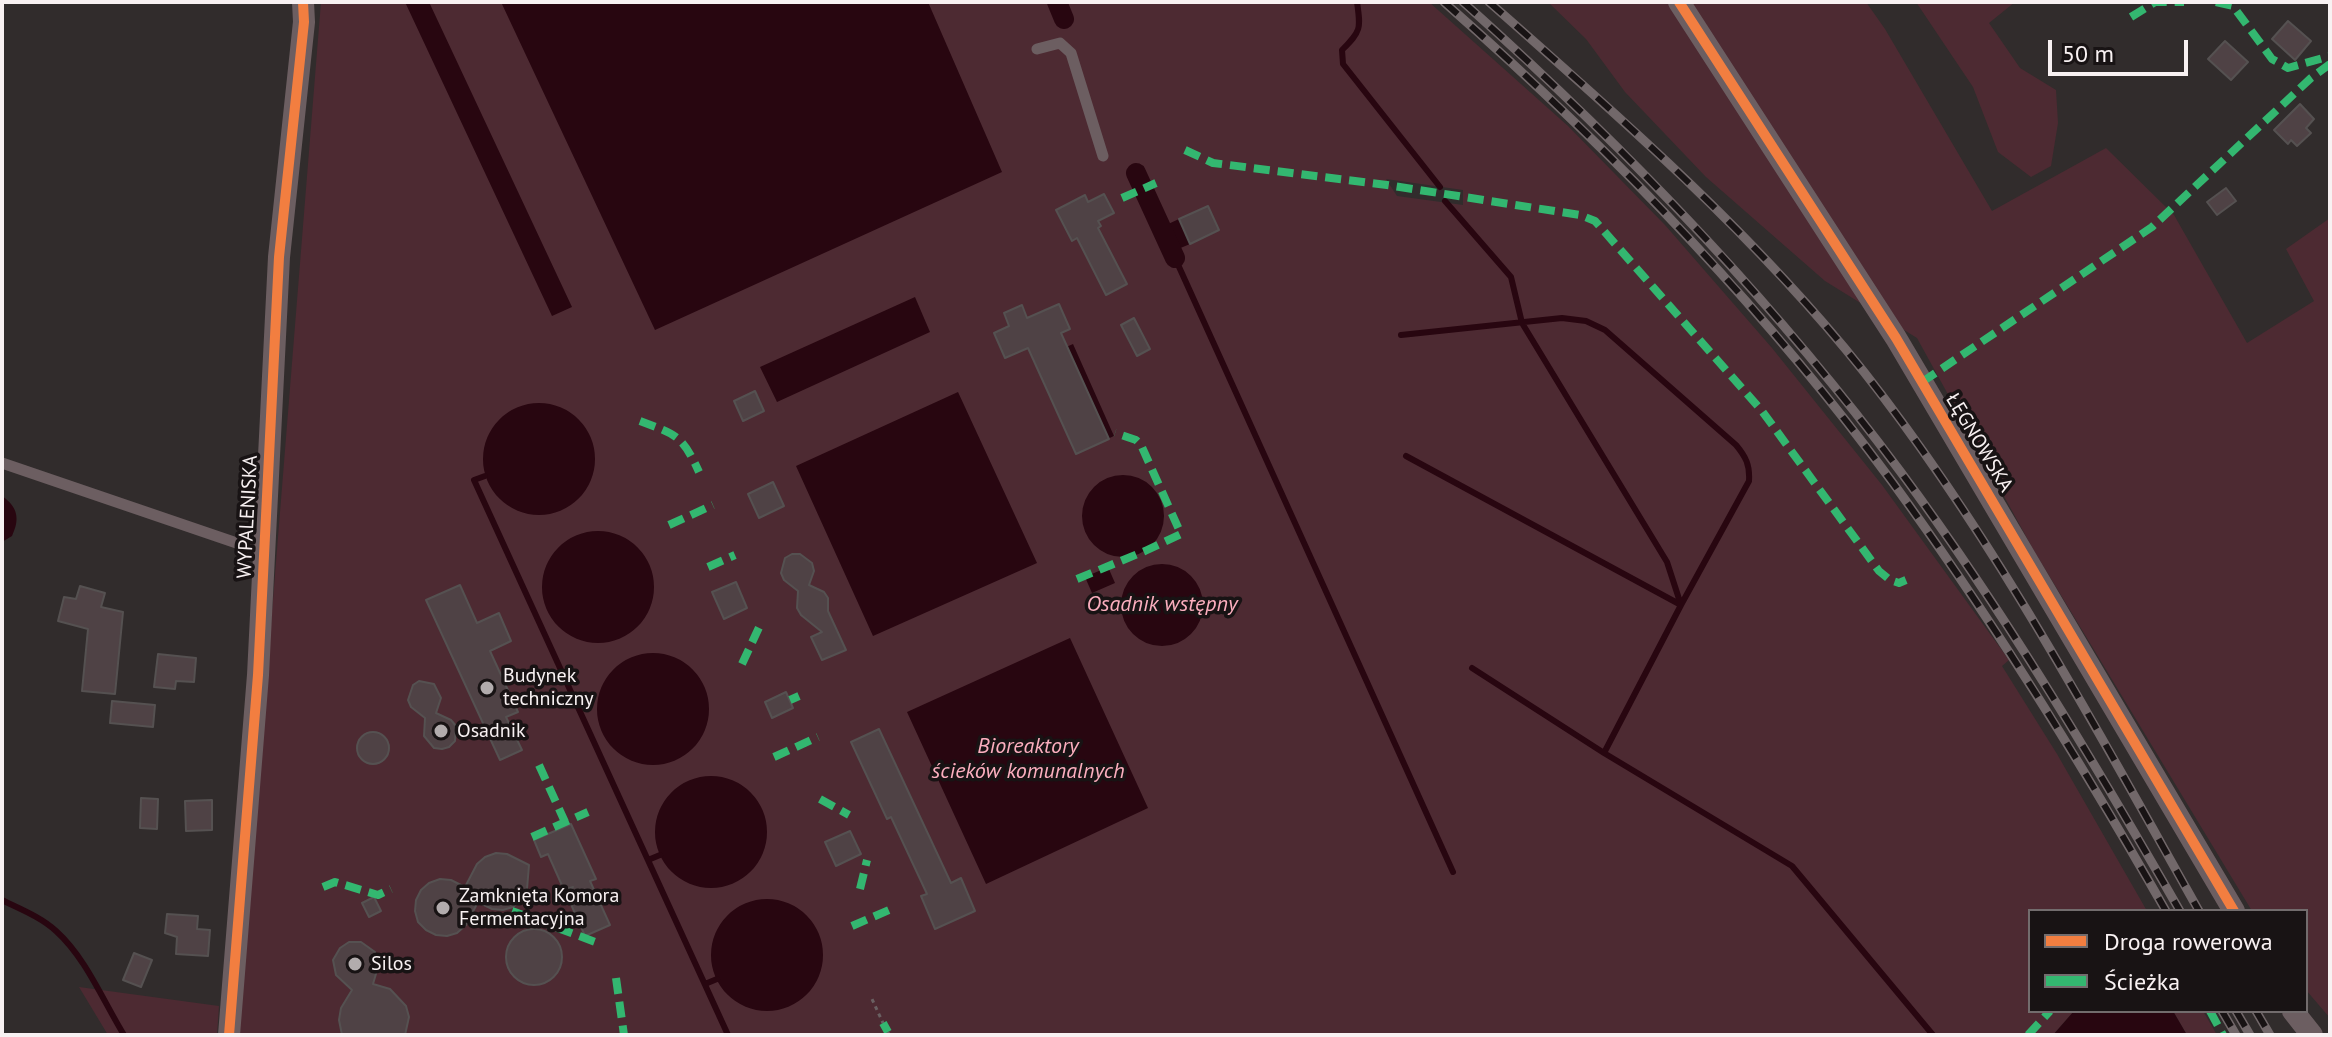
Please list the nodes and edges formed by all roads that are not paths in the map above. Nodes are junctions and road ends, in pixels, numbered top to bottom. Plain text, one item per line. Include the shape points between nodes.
1 (303, 2) edge
2 (1679, 2) edge
3 (1037, 49) dead end
4 (1103, 156) dead end
5 (2, 463) edge
6 (263, 552) junction
7 (2233, 909) edge
8 (2295, 1013) edge
9 (229, 1035) edge
10 (2312, 1035) edge

1 - 6 street, WYPALENISKA via 279,257
2 - 7 street, ŁĘGNOWSKA via 1896,338
3 - 4 lane via 1067,46
5 - 6 lane
6 - 9 street, WYPALENISKA
8 - 10 street

